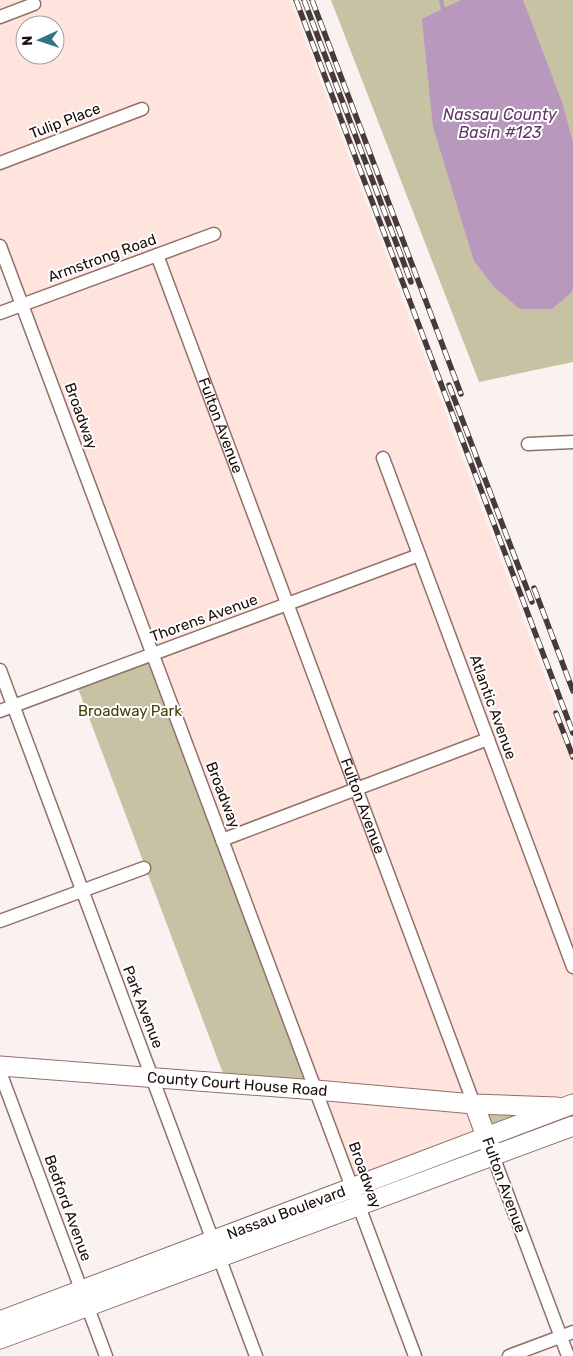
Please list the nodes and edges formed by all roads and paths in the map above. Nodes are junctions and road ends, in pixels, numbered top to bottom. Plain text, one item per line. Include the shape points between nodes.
1 (34, 4) dead end
2 (0, 17) edge
3 (142, 109) dead end
4 (0, 163) edge
5 (214, 234) dead end
6 (0, 246) edge
7 (157, 255) junction
8 (22, 304) junction
9 (0, 313) edge
10 (573, 442) edge
11 (528, 444) dead end
12 (383, 458) dead end
13 (419, 555) junction
14 (288, 604) junction
15 (153, 654) junction
16 (0, 670) edge
17 (14, 706) junction
18 (0, 711) edge
19 (488, 739) junction
20 (356, 789) junction
21 (222, 840) junction
22 (144, 868) dead end
23 (83, 891) junction
24 (0, 921) edge
25 (573, 968) edge
26 (0, 1066) edge
27 (0, 1072) edge
28 (153, 1078) junction
29 (316, 1090) junction
30 (474, 1104) junction
31 (569, 1106) edge
32 (573, 1126) edge
33 (486, 1137) junction
34 (493, 1156) junction
35 (352, 1188) junction
36 (359, 1206) junction
37 (216, 1249) junction
38 (84, 1298) junction
39 (0, 1321) edge
40 (567, 1335) edge
41 (0, 1339) edge
42 (106, 1356) edge
43 (256, 1356) edge
44 (415, 1356) edge
45 (509, 1356) edge
46 (568, 1356) edge

1 - 2 street
3 - 4 street, Tulip Place
5 - 7 street, Armstrong Road
6 - 8 street, Broadway
7 - 8 street, Armstrong Road
7 - 14 street, Fulton Avenue
8 - 9 street, Armstrong Road
8 - 15 street, Broadway
10 - 11 street
12 - 13 street, Atlantic Avenue
13 - 14 street, Thorens Avenue
13 - 19 street, Atlantic Avenue
14 - 15 street, Thorens Avenue
14 - 20 street, Fulton Avenue
15 - 17 street, Thorens Avenue
15 - 21 street, Broadway
16 - 17 street, Park Avenue
17 - 18 street, Thorens Avenue
17 - 23 street, Park Avenue
19 - 20 street
19 - 25 street, Atlantic Avenue
20 - 21 street
20 - 30 street, Fulton Avenue
21 - 29 street, Broadway
22 - 23 street
23 - 24 street
23 - 28 street, Park Avenue
26 - 28 main road, County Court House Road
27 - 38 street, Bedford Avenue
28 - 29 main road, County Court House Road
28 - 37 street, Park Avenue
29 - 30 main road, County Court House Road
29 - 35 street, Broadway
30 - 31 main road, County Court House Road
30 - 33 main road, Fulton Avenue
31 - 33 main road, Nassau Boulevard
32 - 34 main road, Nassau Boulevard
33 - 34 main road, Fulton Avenue
33 - 35 main road, Nassau Boulevard
34 - 36 main road, Nassau Boulevard
34 - 40 street, Fulton Avenue
35 - 36 street, Broadway
35 - 37 main road, Nassau Boulevard
36 - 37 main road, Nassau Boulevard
36 - 44 street, Broadway
37 - 38 main road, Nassau Boulevard
37 - 43 street, Park Avenue
38 - 39 main road, Nassau Boulevard
38 - 41 main road, Nassau Boulevard
38 - 42 street, Bedford Avenue
40 - 45 street
40 - 46 street, Fulton Avenue

